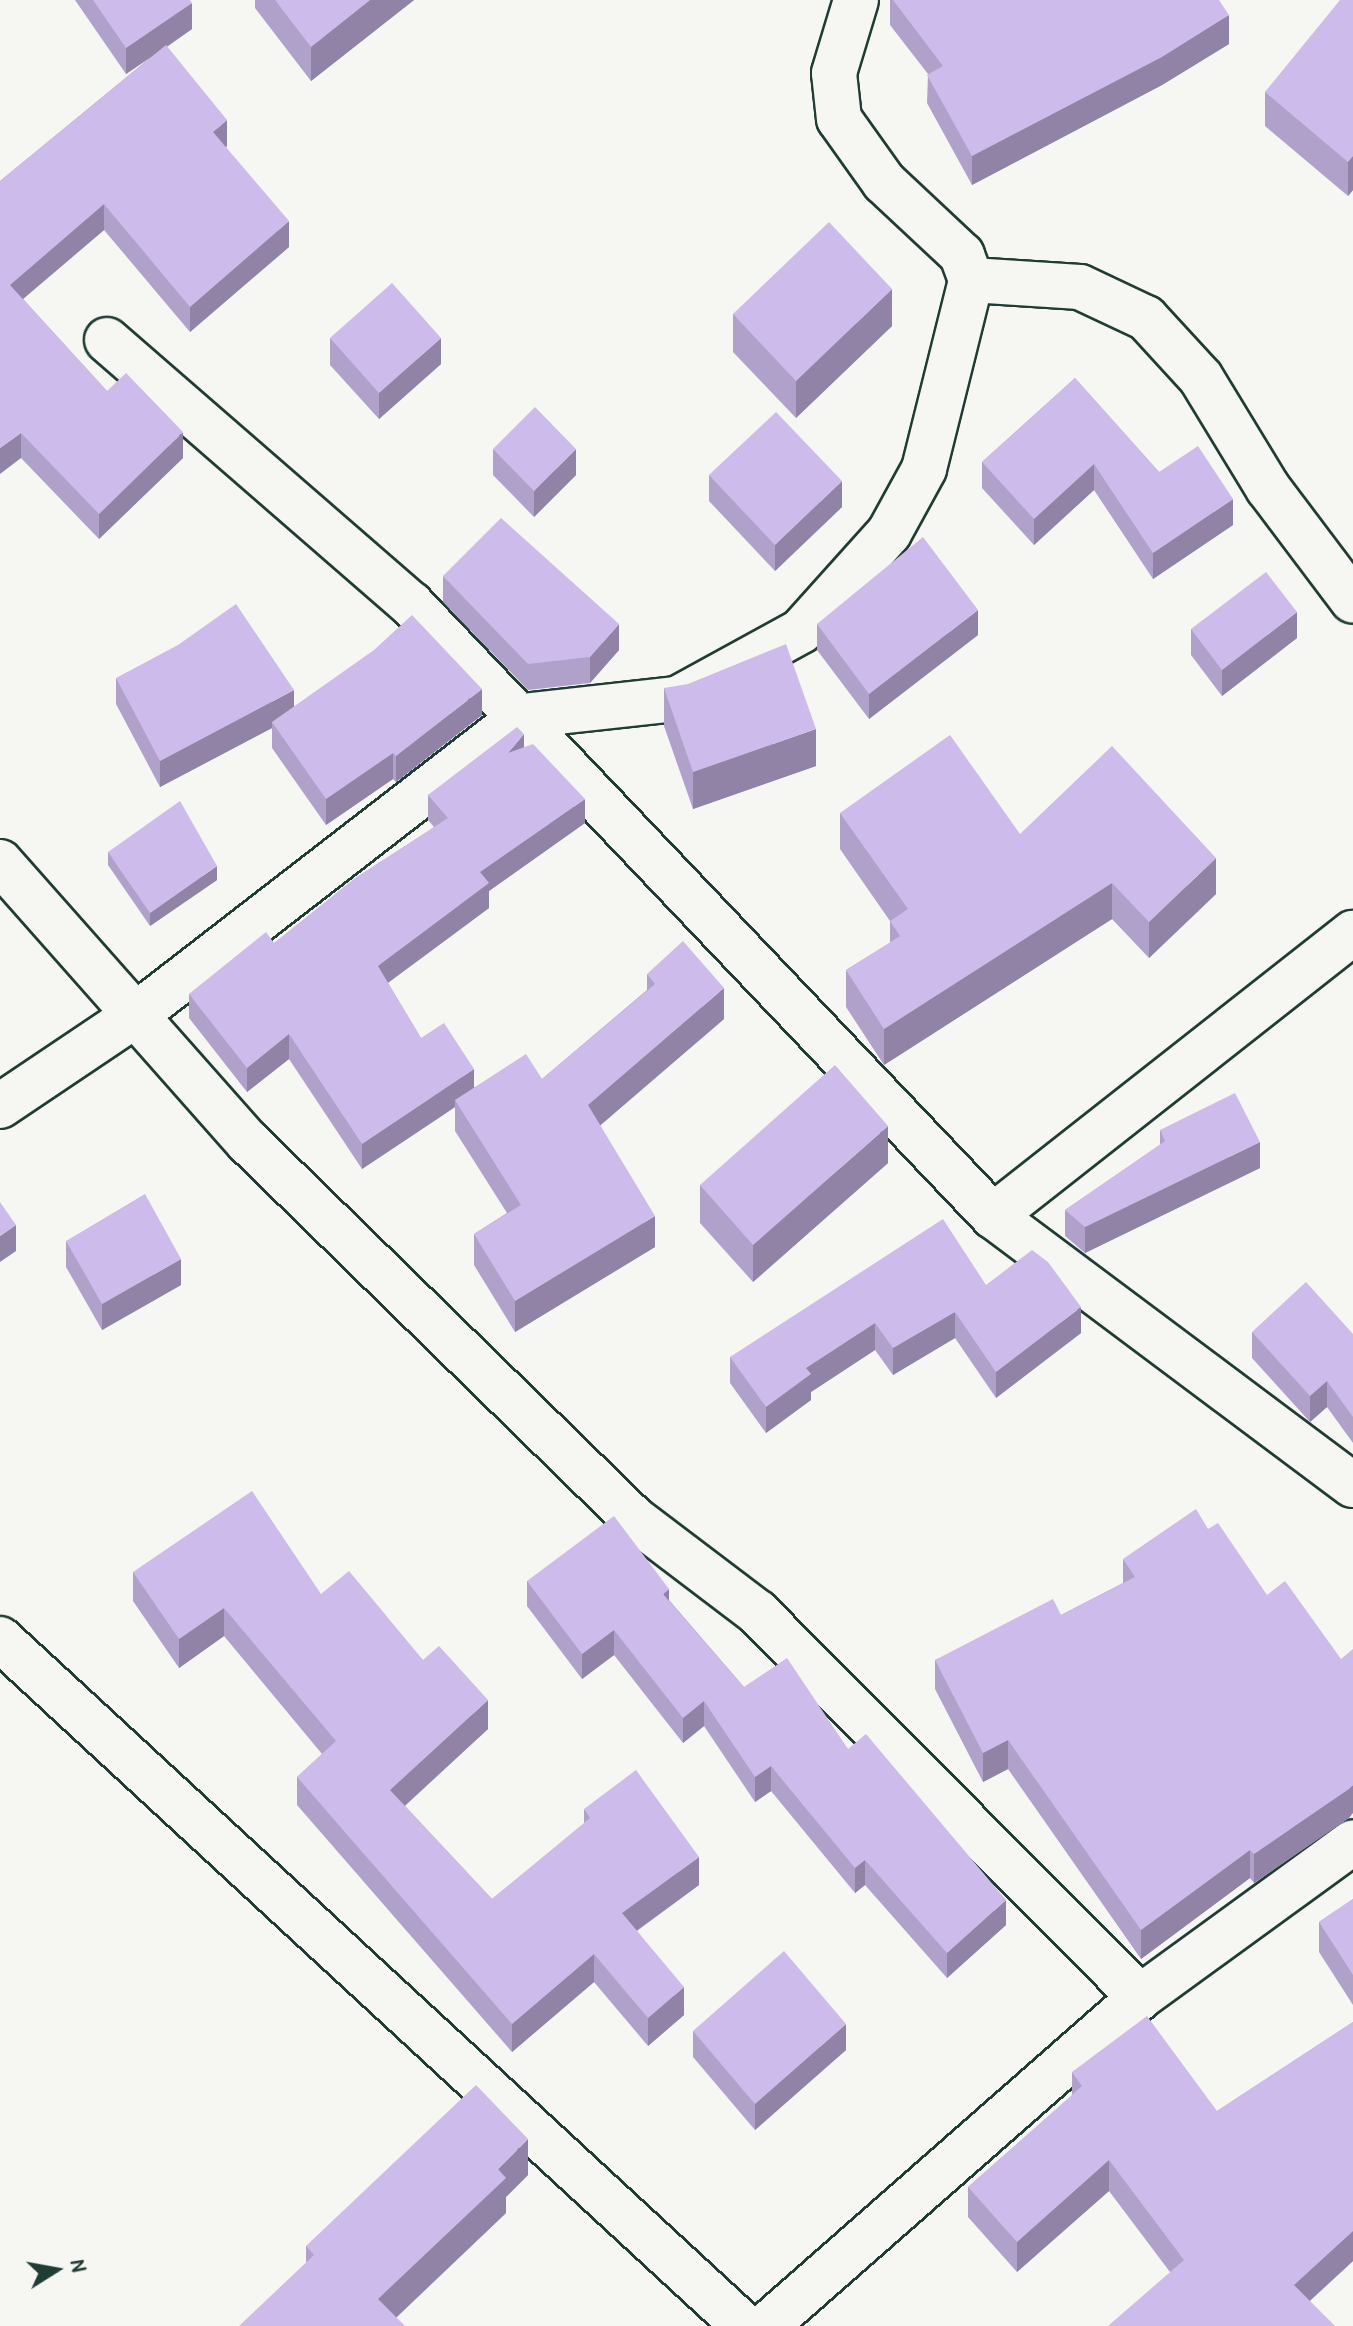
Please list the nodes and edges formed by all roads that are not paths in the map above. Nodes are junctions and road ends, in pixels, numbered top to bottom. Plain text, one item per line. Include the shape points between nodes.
1 (856, 0) edge
2 (971, 280) junction
3 (107, 340) dead end
4 (1353, 601) edge
5 (522, 716) junction
6 (0, 862) edge
7 (1353, 933) edge
8 (137, 1014) junction
9 (0, 1106) edge
10 (993, 1216) junction
11 (1353, 1485) edge
12 (0, 1639) edge
13 (1353, 1842) edge
14 (1140, 1997) junction
15 (744, 2326) edge
16 (766, 2326) edge

1 - 2 street via 834,73 839,119 884,182 962,255
2 - 4 street via 1080,287 1146,318 1201,378 1268,488
2 - 5 street via 924,469 889,533 801,631 677,699
3 - 5 street via 411,604
5 - 8 street
5 - 10 street
6 - 8 street
7 - 10 street
8 - 9 street
8 - 14 street via 205,1096 316,1208 633,1518 757,1612
10 - 11 street
12 - 15 street
13 - 14 street
14 - 16 street

